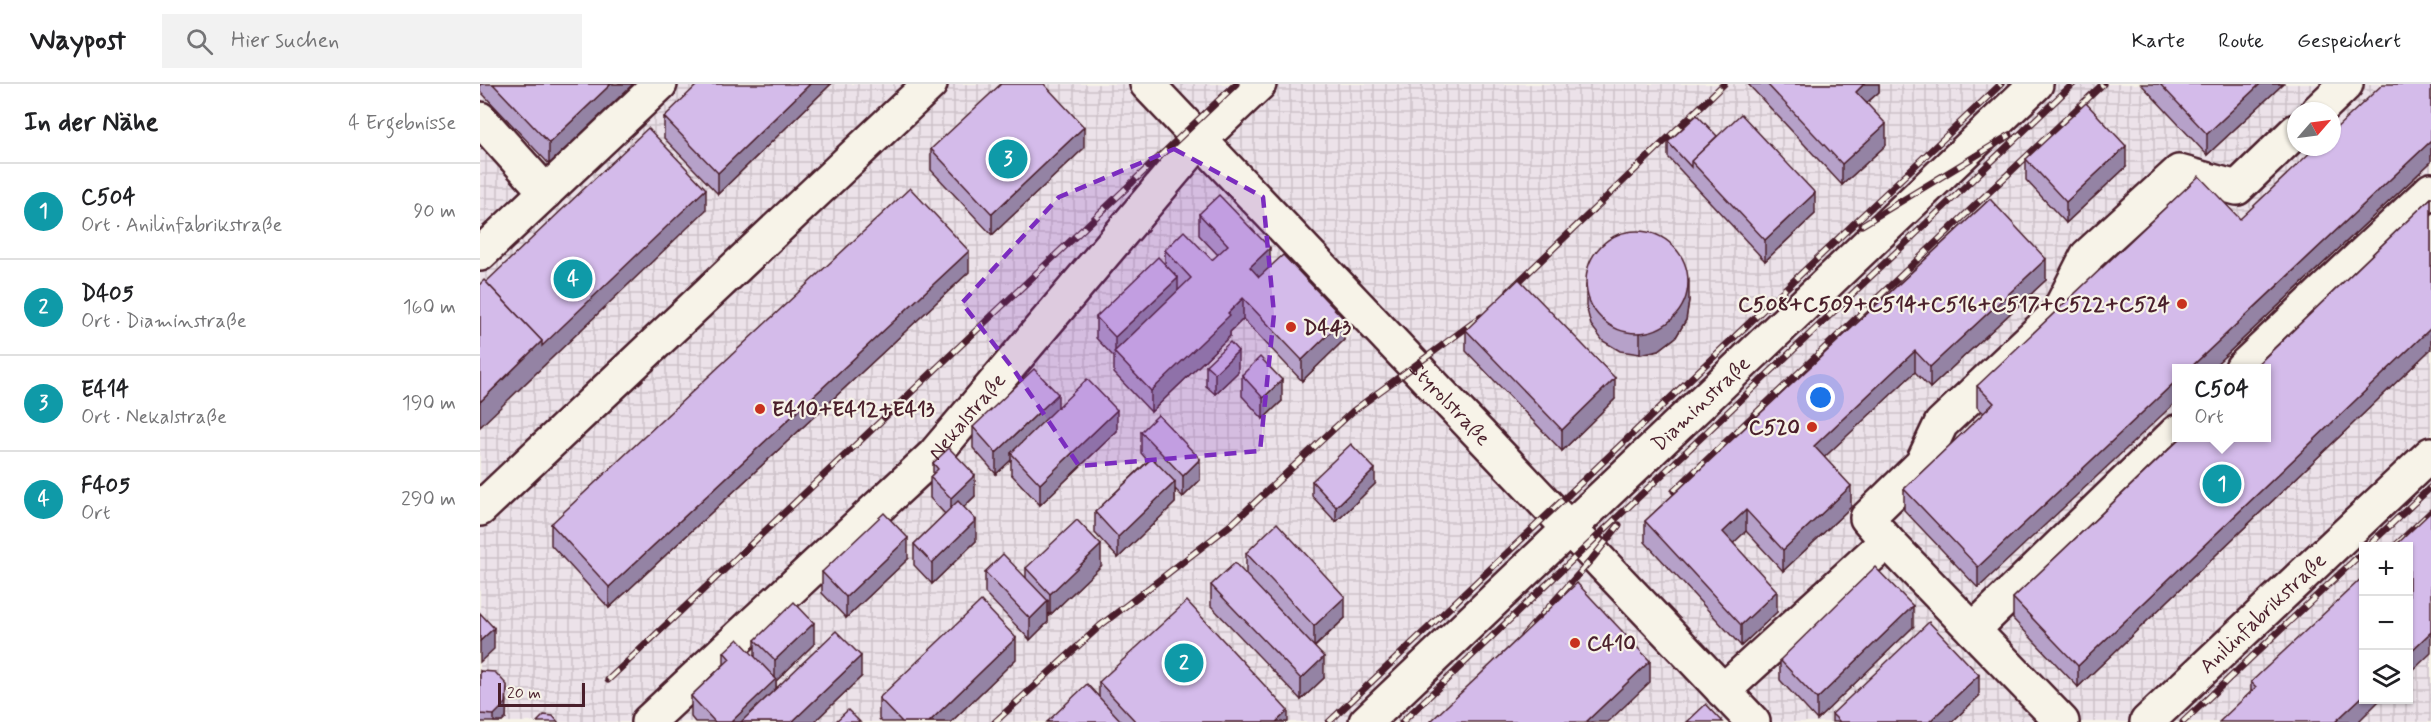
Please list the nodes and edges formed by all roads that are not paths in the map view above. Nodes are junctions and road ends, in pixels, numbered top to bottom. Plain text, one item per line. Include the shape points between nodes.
1 (660, 84) edge
2 (930, 84) edge
3 (1147, 84) edge
4 (1259, 84) edge
5 (2036, 84) edge
6 (2346, 84) edge
7 (2327, 102) edge
8 (480, 119) edge
9 (1200, 140) junction
10 (2287, 140) edge
11 (2431, 190) edge
12 (546, 192) junction
13 (480, 254) edge
14 (2247, 364) edge
15 (2172, 437) edge
16 (2431, 454) edge
17 (480, 509) edge
18 (1570, 529) junction
19 (1887, 541) junction
20 (1973, 630) junction
21 (1723, 691) junction
22 (648, 722) edge
23 (1366, 722) edge
24 (1753, 722) edge
25 (2062, 722) edge
26 (2148, 722) edge

1 - 12 street
2 - 17 street
3 - 9 street, Styrolstraße
4 - 9 street, Nekalstraße
5 - 18 street, Diaminstraße
6 - 7 street
8 - 12 street
9 - 18 street, Styrolstraße
9 - 22 street, Nekalstraße via 934,454
10 - 19 street via 2236,188 2179,172 2087,256 2058,313 1941,424 1923,464 1867,518
11 - 14 street
12 - 13 street
15 - 20 street
16 - 26 street, Anilinfabrikstraße
18 - 21 street, Styrolstraße
18 - 23 street, Diaminstraße
19 - 20 street
19 - 21 street
20 - 25 street
21 - 24 street, Styrolstraße

